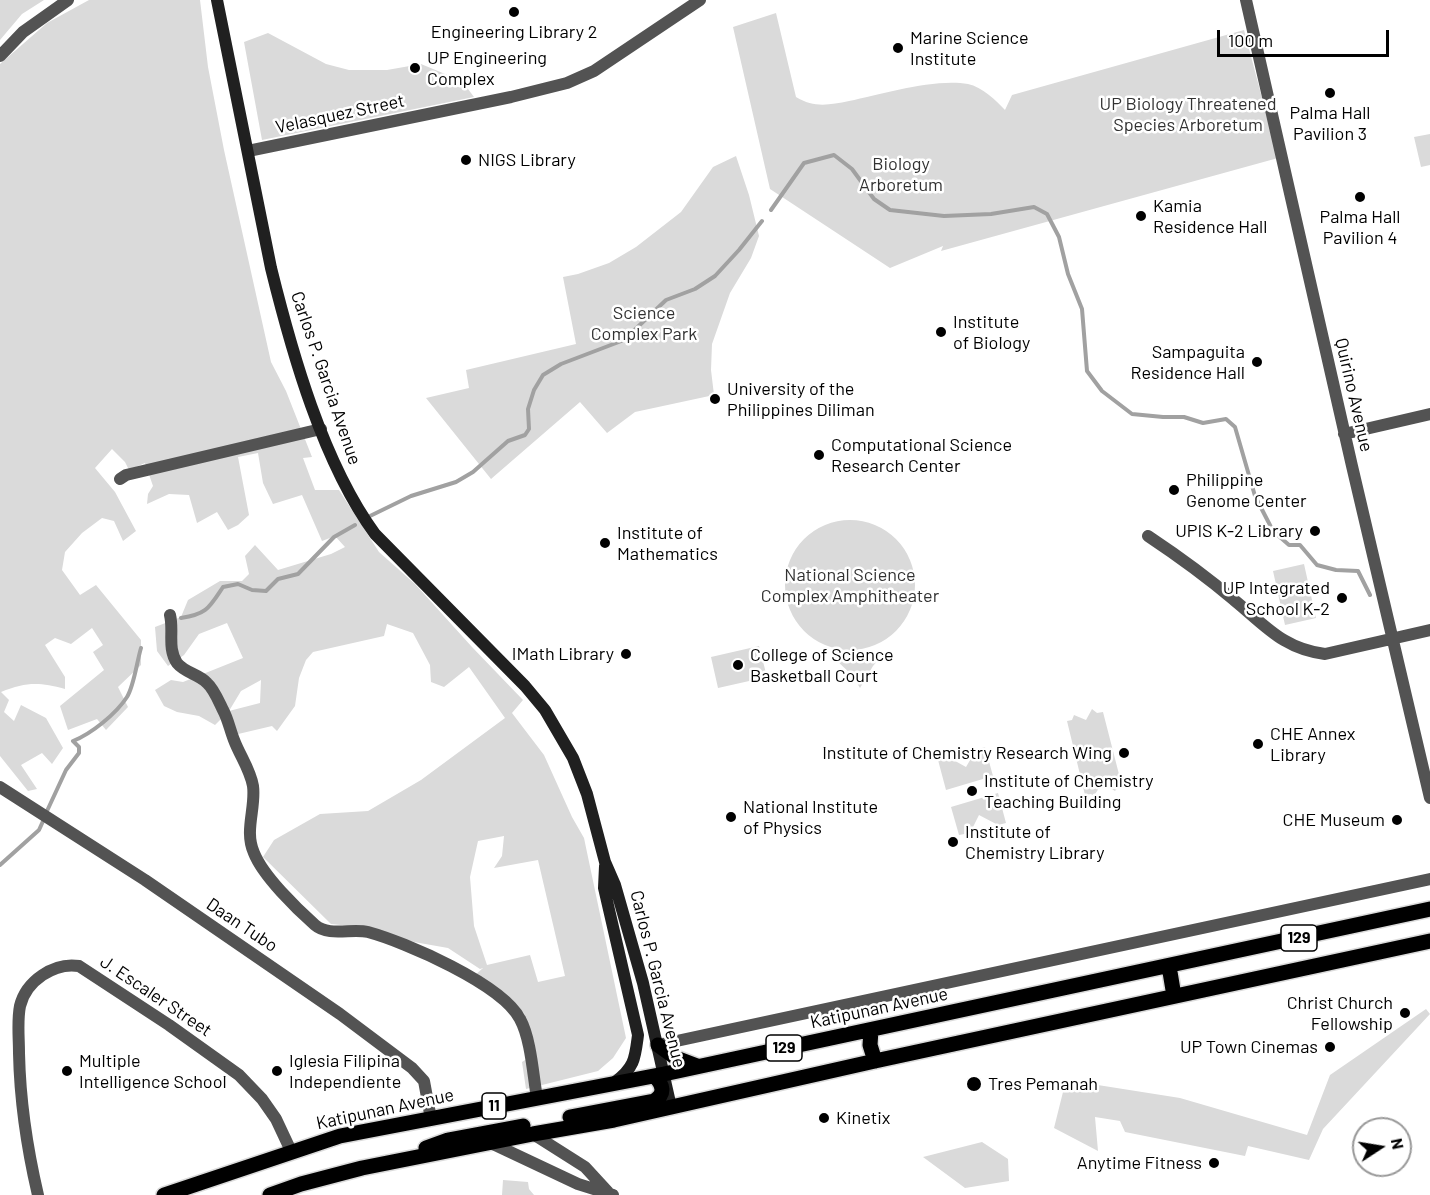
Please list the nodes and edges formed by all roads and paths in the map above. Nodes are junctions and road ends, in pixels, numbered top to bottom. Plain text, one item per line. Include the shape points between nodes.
1 (68, 0) edge
2 (217, 0) edge
3 (700, 0) edge
4 (1246, 0) edge
5 (0, 56) edge
6 (248, 151) junction
7 (1430, 414) edge
8 (321, 429) junction
9 (1344, 434) junction
10 (120, 479) dead end
11 (1148, 536) dead end
12 (170, 615) dead end
13 (1430, 630) edge
14 (1393, 639) junction
15 (0, 787) edge
16 (1430, 798) edge
17 (605, 862) junction
18 (1430, 879) edge
19 (1430, 909) edge
20 (1430, 941) edge
21 (1165, 966) junction
22 (1171, 997) junction
23 (871, 1030) junction
24 (658, 1045) junction
25 (875, 1061) junction
26 (697, 1066) junction
27 (659, 1075) junction
28 (611, 1084) junction
29 (537, 1098) junction
30 (671, 1107) junction
31 (431, 1119) junction
32 (533, 1134) junction
33 (491, 1143) junction
34 (291, 1151) junction
35 (408, 1159) junction
36 (295, 1191) edge
37 (610, 1194) edge
38 (38, 1195) edge
39 (164, 1195) edge
40 (270, 1195) edge

1 - 5 street via 23,32
2 - 6 main road, Carlos P. Garcia Avenue
3 - 6 street, Velasquez Street via 594,71 567,83
4 - 9 street, Quirino Avenue
6 - 8 main road, Carlos P. Garcia Avenue via 281,310
7 - 9 street
8 - 10 street
8 - 17 main road, Carlos P. Garcia Avenue via 343,481 375,534 508,667 545,710 573,758
9 - 14 street, Quirino Avenue
11 - 14 street via 1278,638 1293,645 1325,654
12 - 29 street via 171,646 177,662 208,683 249,772 253,788 249,828 256,859 318,928 367,932 393,940 448,965 501,998 520,1018
13 - 14 street
14 - 16 street, Quirino Avenue
15 - 31 street, Daan Tubo via 154,886 412,1068 424,1081
17 - 24 main road, Carlos P. Garcia Avenue via 615,885
17 - 28 main road, Carlos P. Garcia Avenue via 604,888 638,1035 636,1056 629,1072
18 - 24 street, Katipunan Avenue
19 - 21 main road, Katipunan Avenue / 129
20 - 22 main road, 129
21 - 22 main road
21 - 23 main road, Katipunan Avenue / 129
22 - 25 main road, 129
23 - 25 main road via 870,1046
23 - 26 main road, Katipunan Avenue / 129
24 - 26 main road
24 - 27 main road, Carlos P. Garcia Avenue
25 - 30 main road, 129
26 - 27 main road, Katipunan Avenue / 129
27 - 28 main road, Katipunan Avenue / 11
27 - 30 main road, Carlos P. Garcia Avenue
27 - 35 main road via 662,1092 654,1101 448,1140
28 - 29 main road, Katipunan Avenue / 11
29 - 31 main road, Katipunan Avenue / 11
30 - 32 main road, 11
31 - 34 main road, Katipunan Avenue / 11 via 340,1136
32 - 33 main road, 11
32 - 37 street via 585,1167
33 - 35 main road, 11
33 - 37 street via 578,1184
34 - 38 street, J. Escaler Street via 276,1119 239,1075 80,966 63,965 36,980 24,996 19,1016 20,1083 27,1147
34 - 39 main road, Katipunan Avenue / 11
35 - 36 main road, 11 via 362,1168
36 - 40 main road, 11

